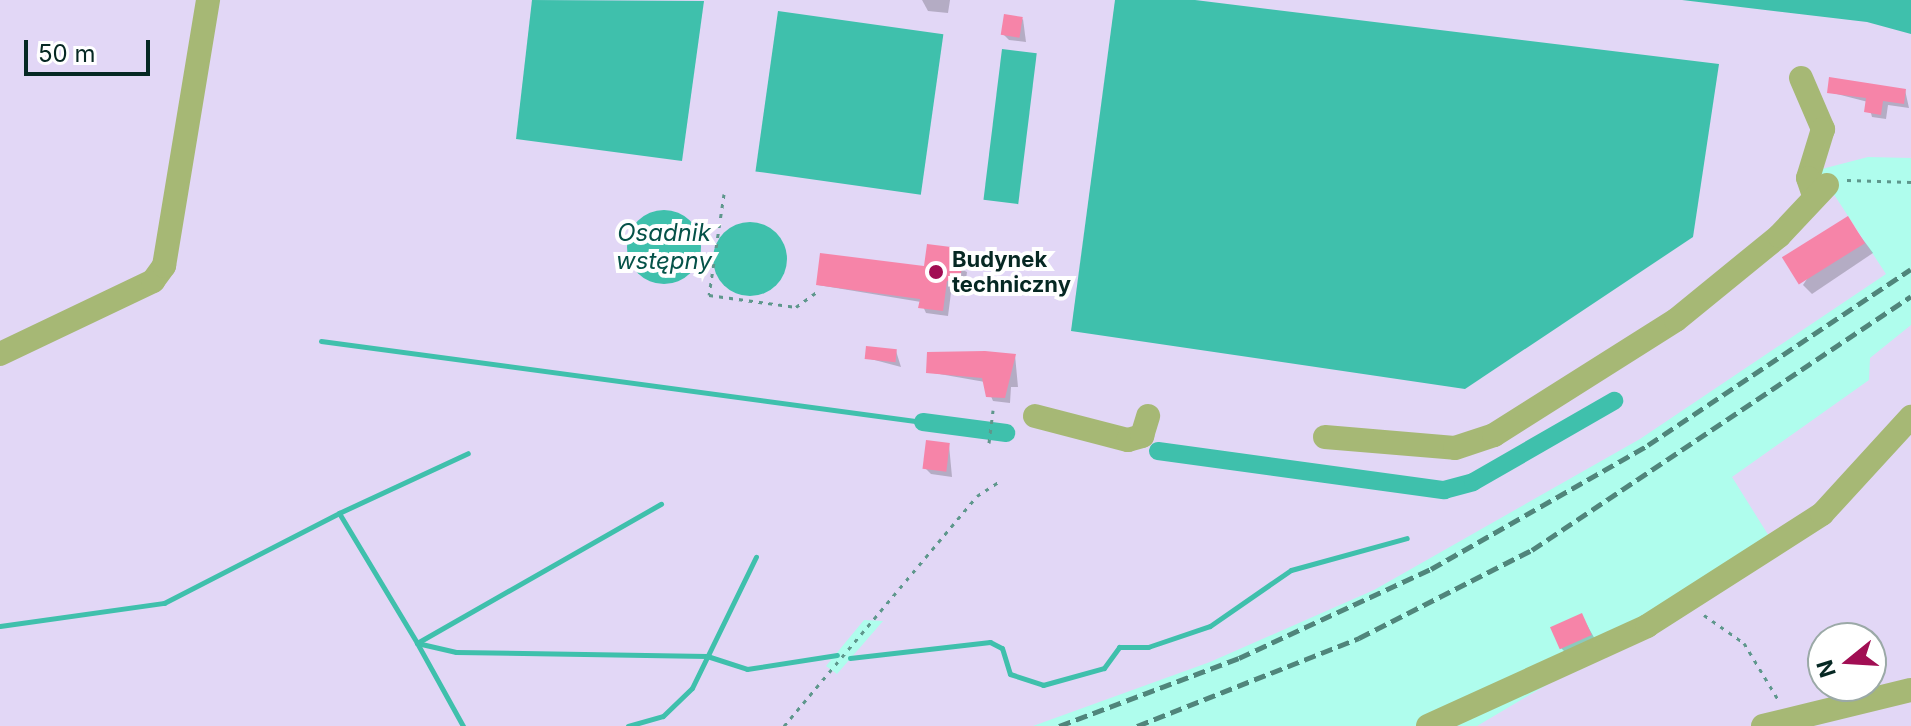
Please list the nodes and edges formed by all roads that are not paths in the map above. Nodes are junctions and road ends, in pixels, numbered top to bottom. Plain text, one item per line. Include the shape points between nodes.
1 (208, 0) edge
2 (1801, 78) dead end
3 (0, 354) edge
4 (1035, 416) dead end
5 (1148, 416) dead end
6 (1911, 417) edge
7 (1325, 437) dead end
8 (1911, 690) edge
9 (1428, 726) edge
10 (1763, 726) edge

1 - 3 street via 164,266 153,281
2 - 7 street via 1823,129 1808,178 1821,190 1779,236 1676,320 1494,435 1455,448
4 - 5 street via 1128,440 1142,436
6 - 9 street via 1822,514 1675,607
8 - 10 street

